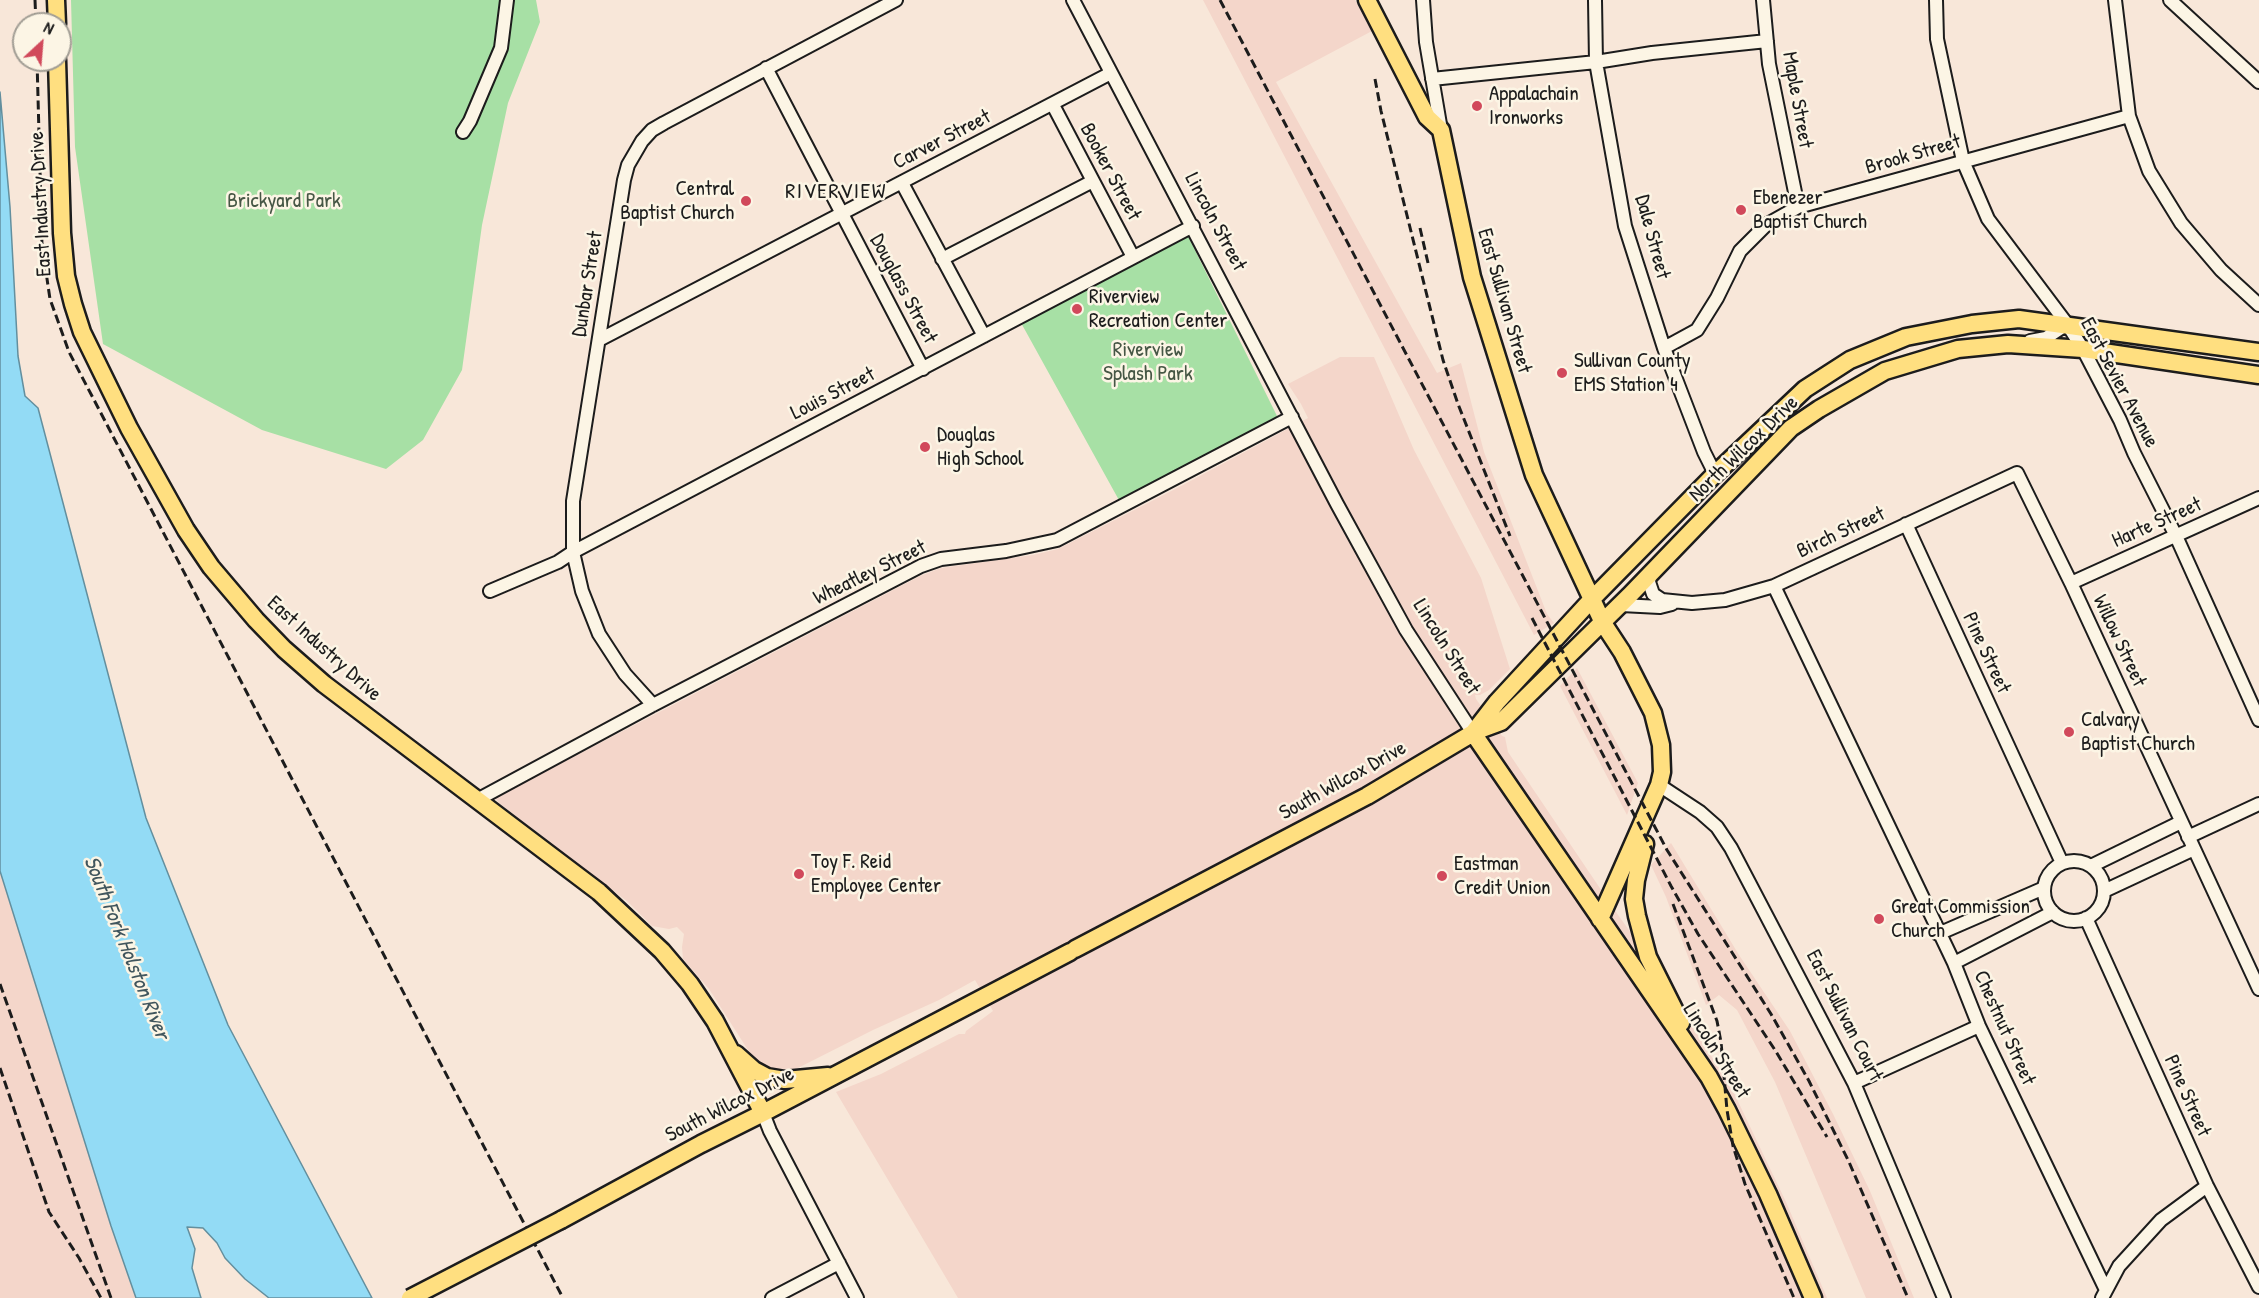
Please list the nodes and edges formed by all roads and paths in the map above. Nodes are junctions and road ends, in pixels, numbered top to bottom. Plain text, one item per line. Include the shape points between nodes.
1 (507, 0) edge
2 (896, 0) edge
3 (1072, 0) edge
4 (1366, 0) edge
5 (1423, 0) edge
6 (1595, 0) edge
7 (1763, 0) edge
8 (1936, 0) edge
9 (2115, 0) edge
10 (2170, 0) edge
11 (1767, 41) junction
12 (1596, 62) junction
13 (766, 68) junction
14 (57, 72) edge
15 (1111, 73) junction
16 (1432, 79) junction
17 (2259, 82) edge
18 (1053, 105) junction
19 (2129, 116) junction
20 (1441, 130) junction
21 (463, 132) dead end
22 (1963, 161) junction
23 (1093, 181) junction
24 (902, 183) junction
25 (1798, 207) junction
26 (841, 215) junction
27 (1193, 226) junction
28 (1133, 257) junction
29 (942, 259) junction
30 (2259, 305) edge
31 (2067, 324) junction
32 (2128, 333) junction
33 (984, 336) junction
34 (599, 340) junction
35 (2008, 344) junction
36 (1664, 348) junction
37 (2083, 349) junction
38 (2259, 351) edge
39 (1844, 364) junction
40 (923, 369) junction
41 (2259, 375) edge
42 (1854, 389) junction
43 (1292, 417) junction
44 (2017, 473) joint
45 (1714, 474) junction
46 (1725, 496) junction
47 (2259, 498) edge
48 (1906, 524) junction
49 (2176, 536) junction
50 (573, 552) junction
51 (1650, 574) junction
52 (2071, 583) junction
53 (1774, 586) junction
54 (490, 591) dead end
55 (1592, 599) junction
56 (1676, 603) junction
57 (1621, 605) junction
58 (1603, 622) junction
59 (653, 705) junction
60 (2259, 720) edge
61 (1473, 733) junction
62 (1659, 785) junction
63 (477, 800) junction
64 (2259, 804) edge
65 (2181, 822) junction
66 (2188, 837) junction
67 (2194, 849) junction
68 (2062, 863) junction
69 (2091, 866) junction
70 (2044, 888) junction
71 (2104, 891) junction
72 (2053, 912) junction
73 (2086, 918) junction
74 (1600, 919) junction
75 (1938, 934) junction
76 (1954, 963) junction
77 (2259, 989) edge
78 (1979, 1026) junction
79 (1689, 1046) junction
80 (730, 1049) junction
81 (835, 1075) junction
82 (1854, 1083) junction
83 (763, 1113) junction
84 (2207, 1186) junction
85 (839, 1263) junction
86 (2259, 1287) edge
87 (2104, 1294) edge
88 (410, 1298) edge
89 (772, 1298) edge
90 (857, 1298) edge
91 (1813, 1298) edge
92 (1944, 1298) edge

1 - 21 street via 501,48
2 - 13 street, Dunbar Street
3 - 15 street, Lincoln Street
4 - 20 main road via 1427,117
5 - 16 street, East Sullivan Street
6 - 12 street, Dale Street
7 - 11 street, Maple Street
8 - 22 street, East Sevier Avenue via 1937,39
9 - 19 street
10 - 17 street
11 - 12 street
11 - 25 street, Maple Street
12 - 16 street
12 - 36 street, Dale Street via 1625,226
13 - 26 street, Douglass Street
13 - 34 street, Dunbar Street via 652,130 634,154 624,180
14 - 63 main road, East Industry Drive via 66,276 82,332 161,487 232,595 284,649
15 - 18 street, Carver Street
15 - 27 street, Lincoln Street
16 - 20 street, East Sullivan Street
18 - 23 street, Booker Street
18 - 24 street, Carver Street
19 - 22 street, Brook Street
19 - 30 street via 2149,171 2181,223 2221,270
20 - 55 main road, East Sullivan Street via 1472,277 1511,405 1534,475
22 - 25 street, Brook Street
22 - 31 street, East Sevier Avenue via 1988,219
23 - 28 street, Booker Street
23 - 29 street
24 - 26 street, Carver Street
24 - 29 street
25 - 36 street, Brook Street via 1766,225 1740,250 1697,330
26 - 34 street, Carver Street
26 - 40 street, Douglass Street
27 - 28 street, Louis Street
27 - 43 street, Lincoln Street
28 - 33 street, Louis Street
29 - 33 street
31 - 32 main road, North Wilcox Drive
31 - 35 street via 2046,338
31 - 37 street, East Sevier Avenue
31 - 39 main road, North Wilcox Drive via 2019,319 1972,324 1906,337
32 - 37 street via 2103,337
32 - 38 main road, North Wilcox Drive
33 - 40 street, Louis Street
34 - 50 street, Dunbar Street via 573,501
35 - 37 main road, North Wilcox Drive
35 - 42 main road, North Wilcox Drive via 1935,355 1885,372
36 - 45 street, Dale Street
37 - 41 main road, North Wilcox Drive
37 - 49 street, East Sevier Avenue
39 - 42 main road
39 - 45 main road, North Wilcox Drive via 1804,389
40 - 50 street, Louis Street
42 - 46 main road, North Wilcox Drive via 1791,428
43 - 59 street, Wheatley Street via 1057,540 941,559 921,566
43 - 61 street, Lincoln Street via 1406,630
44 - 48 street, Birch Street
44 - 52 street, Willow Street
45 - 46 main road
45 - 55 main road, North Wilcox Drive
46 - 51 main road, North Wilcox Drive
47 - 49 street, Harte Street
48 - 53 street, Birch Street
48 - 68 street, Pine Street
49 - 52 street, Harte Street
49 - 60 street, East Sevier Avenue
50 - 54 street, Louis Street
50 - 59 street, Dunbar Street via 582,591 599,634
51 - 56 street, Birch Street via 1653,594
51 - 57 main road, North Wilcox Drive
52 - 65 street, Willow Street
53 - 56 street, Birch Street via 1725,600
53 - 75 street, Chestnut Street
55 - 58 main road
55 - 61 main road, South Wilcox Drive
56 - 57 street, Birch Street via 1660,607
57 - 58 main road, North Wilcox Drive
58 - 61 main road, North Wilcox Drive via 1501,722
58 - 62 main road via 1653,713 1661,745
59 - 63 street, Wheatley Street
61 - 74 main road, Lincoln Street
61 - 81 main road, South Wilcox Drive via 1367,796
62 - 74 main road
62 - 79 main road via 1658,810 1641,856 1634,898 1648,957 1678,1014
62 - 82 street, East Sullivan Court via 1700,812 1717,827 1731,848
63 - 80 main road, East Industry Drive via 599,892 662,951 690,984
64 - 66 street
65 - 66 street, Willow Street
65 - 69 street
66 - 67 street, Willow Street
67 - 71 street
67 - 77 street, Willow Street
68 - 69 street via 2073,861
68 - 70 street via 2049,873
69 - 71 street
70 - 72 street via 2044,897
70 - 75 street
71 - 73 street via 2099,907
72 - 73 street via 2069,920
72 - 76 street
73 - 84 street, Pine Street
74 - 79 main road, Lincoln Street
75 - 76 street, Chestnut Street
76 - 78 street, Chestnut Street
78 - 82 street
78 - 87 street, Chestnut Street
79 - 91 main road, Lincoln Street via 1727,1110
80 - 81 main road via 767,1077 785,1080
80 - 83 main road, East Industry Drive
81 - 83 main road, South Wilcox Drive
82 - 92 street, East Sullivan Court
83 - 85 street
83 - 88 main road, South Wilcox Drive, bridge
84 - 86 street, Pine Street
84 - 87 street via 2161,1220 2119,1266
85 - 89 street
85 - 90 street

